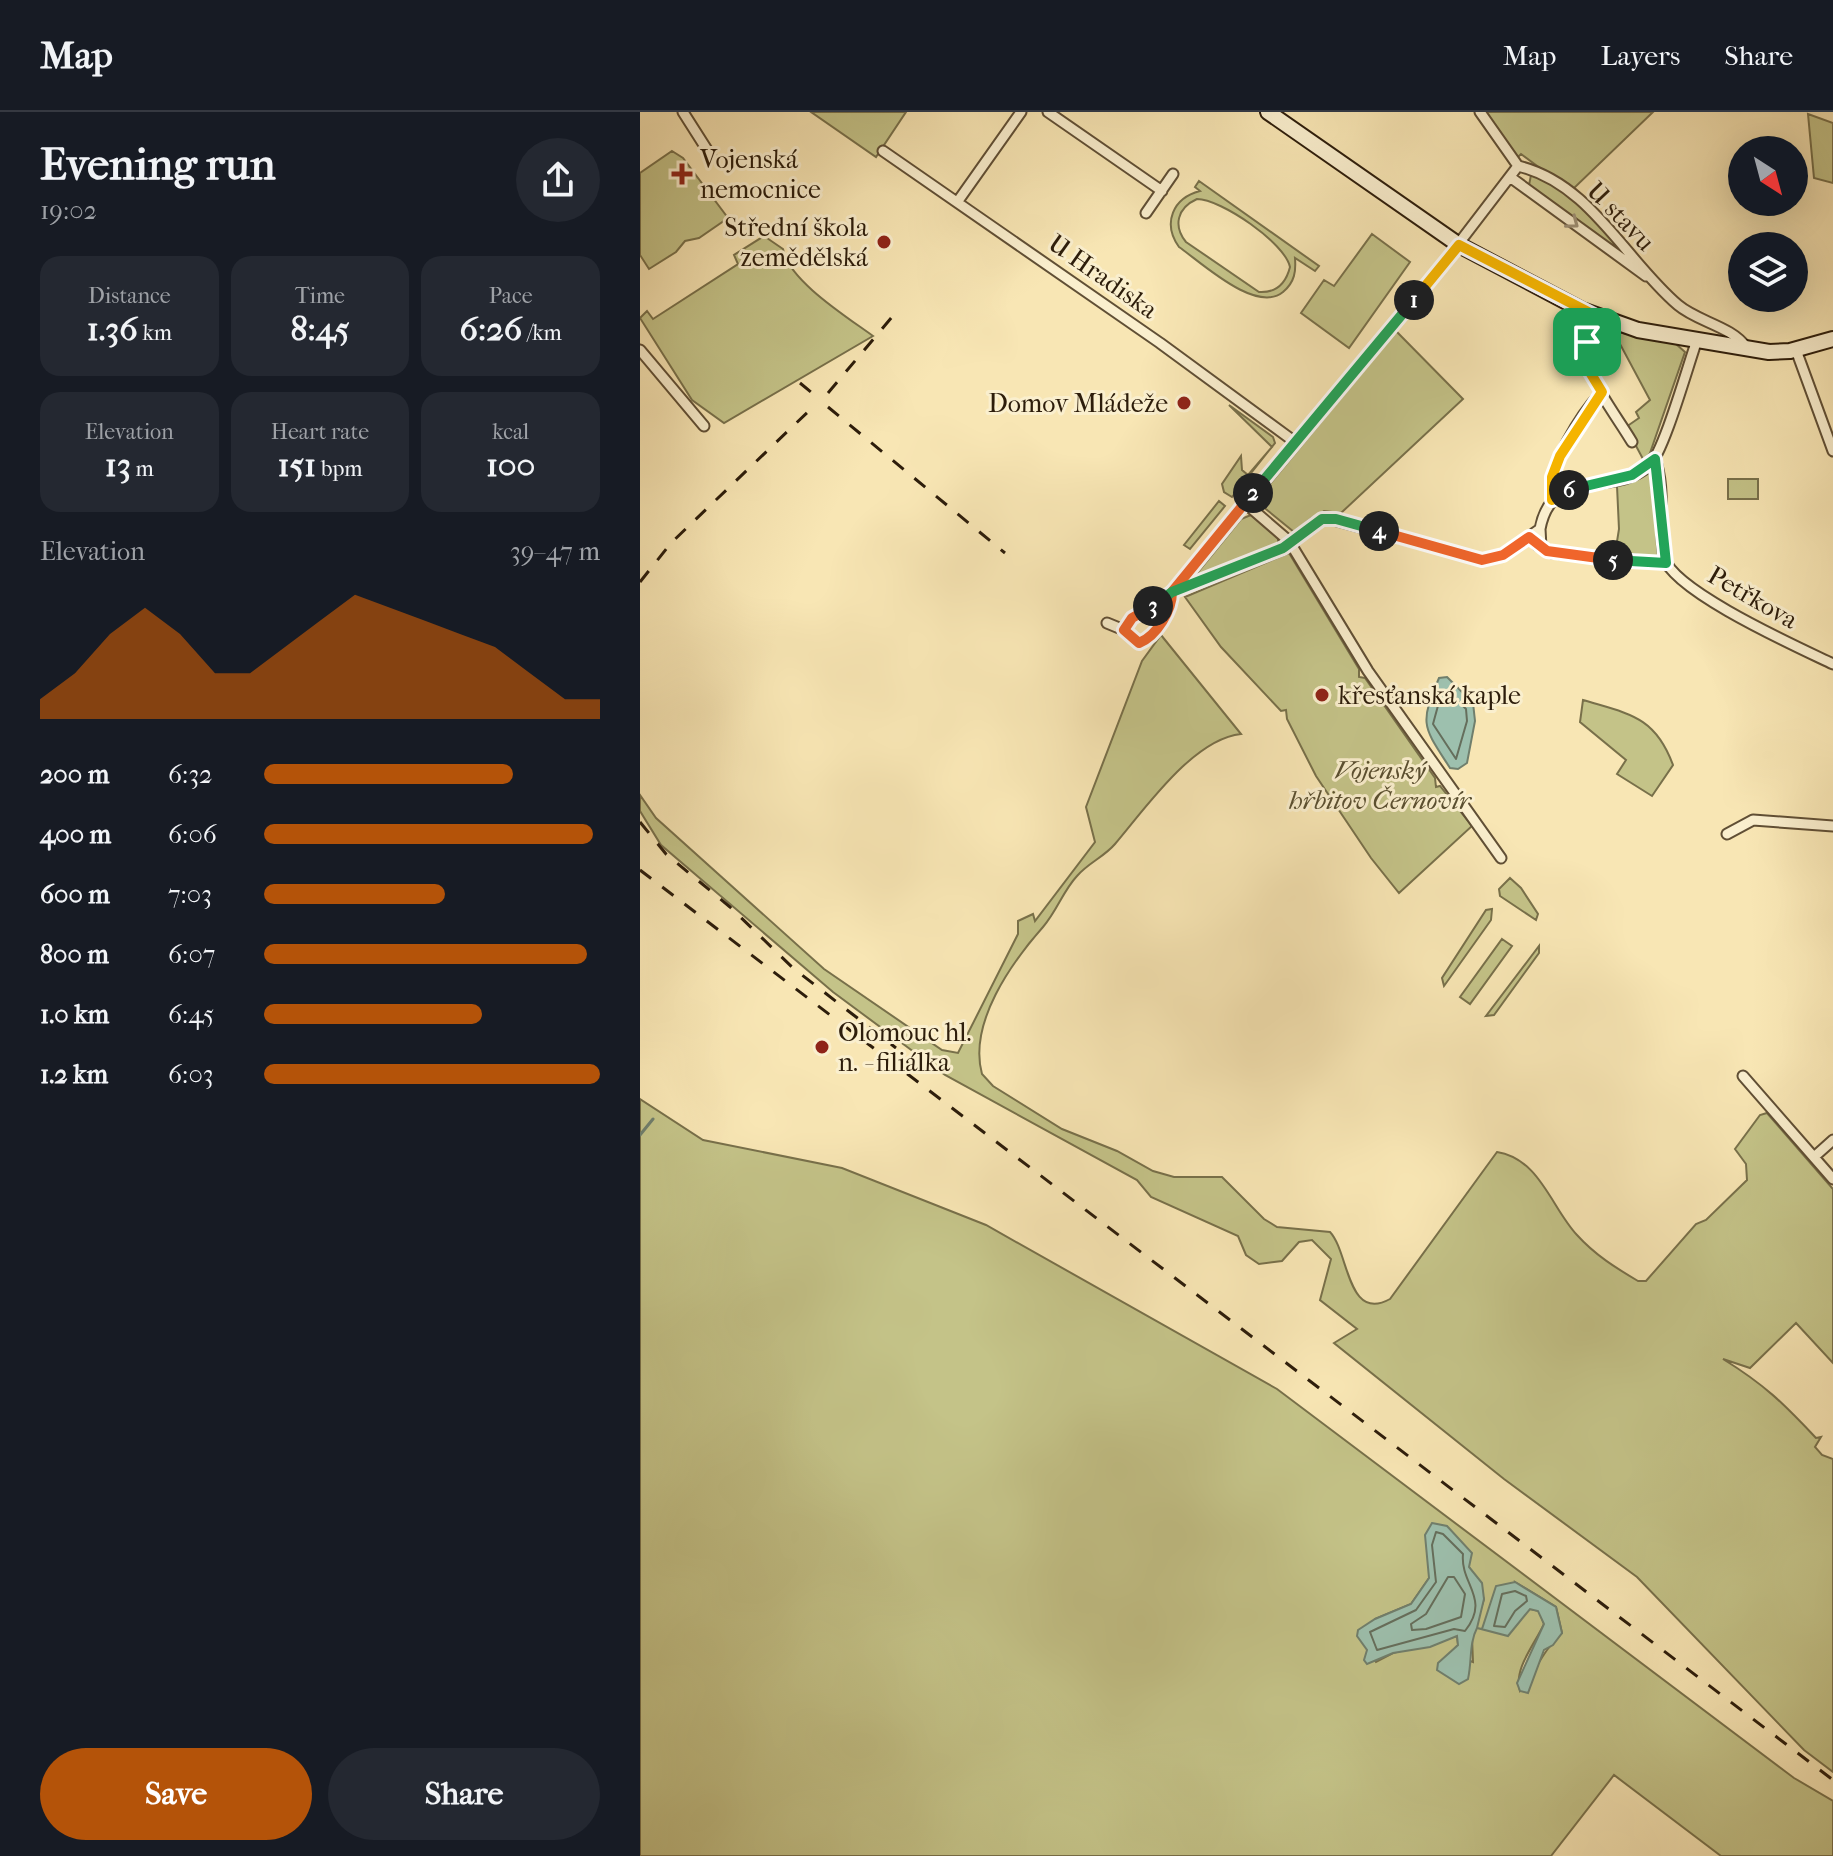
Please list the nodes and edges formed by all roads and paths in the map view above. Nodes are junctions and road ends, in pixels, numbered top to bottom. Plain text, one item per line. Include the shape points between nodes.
1 (683, 112) edge
2 (1021, 112) edge
3 (1048, 112) edge
4 (1268, 112) edge
5 (1480, 112) edge
6 (883, 151) dead end
7 (711, 156) dead end
8 (1518, 166) junction
9 (1173, 174) dead end
10 (1510, 177) junction
11 (1162, 191) junction
12 (958, 201) junction
13 (1146, 213) dead end
14 (1459, 245) junction
15 (1649, 277) junction
16 (1594, 315) junction
17 (1833, 339) edge
18 (1697, 340) junction
19 (1742, 343) junction
20 (640, 350) edge
21 (1796, 350) junction
22 (1602, 392) junction
23 (704, 426) dead end
24 (1295, 442) junction
25 (1632, 442) dead end
26 (1833, 451) edge
27 (1655, 459) junction
28 (1552, 500) junction
29 (1245, 503) junction
30 (1540, 529) junction
31 (1529, 537) junction
32 (1289, 541) junction
33 (1541, 547) junction
34 (1666, 563) junction
35 (1172, 592) junction
36 (1107, 623) dead end
37 (1124, 630) junction
38 (1833, 664) edge
39 (1833, 826) edge
40 (1727, 834) dead end
41 (1501, 858) dead end
42 (1743, 1076) dead end
43 (1833, 1140) edge
44 (1814, 1157) junction
45 (1833, 1179) edge

1 - 7 street
2 - 12 street
3 - 11 street
4 - 14 street
5 - 8 street
6 - 12 street, U Hradiska
8 - 10 street
8 - 15 street, U stavu via 1543,173 1599,216
9 - 11 street
10 - 14 street
10 -> 15 street, U stavu
11 - 13 street
12 - 24 street, U Hradiska
14 - 16 street
14 - 24 street
15 - 19 street, U stavu via 1687,312
16 - 18 street via 1638,330
16 - 22 street via 1586,361
17 - 21 street
18 - 19 street
18 - 27 street
19 - 21 street
20 - 23 street
21 - 26 street
22 - 25 street
22 - 28 street via 1560,456 1552,477
24 - 29 street
27 - 28 street via 1641,472 1571,489
27 - 34 street
28 - 30 street
29 - 32 street
29 - 35 street
30 - 31 street
30 - 33 street
31 - 32 street via 1503,555 1482,560 1331,518 1318,520
31 - 33 street
32 - 35 street via 1283,548
32 - 41 street via 1368,671
33 - 34 street via 1552,553
34 - 38 street, Petřkova via 1680,579 1742,619
35 - 37 street via 1132,618
35 - 37 street via 1172,602 1147,640 1139,643
36 - 37 street
39 - 40 street via 1753,820
42 - 44 street
43 - 44 street
44 - 45 street

